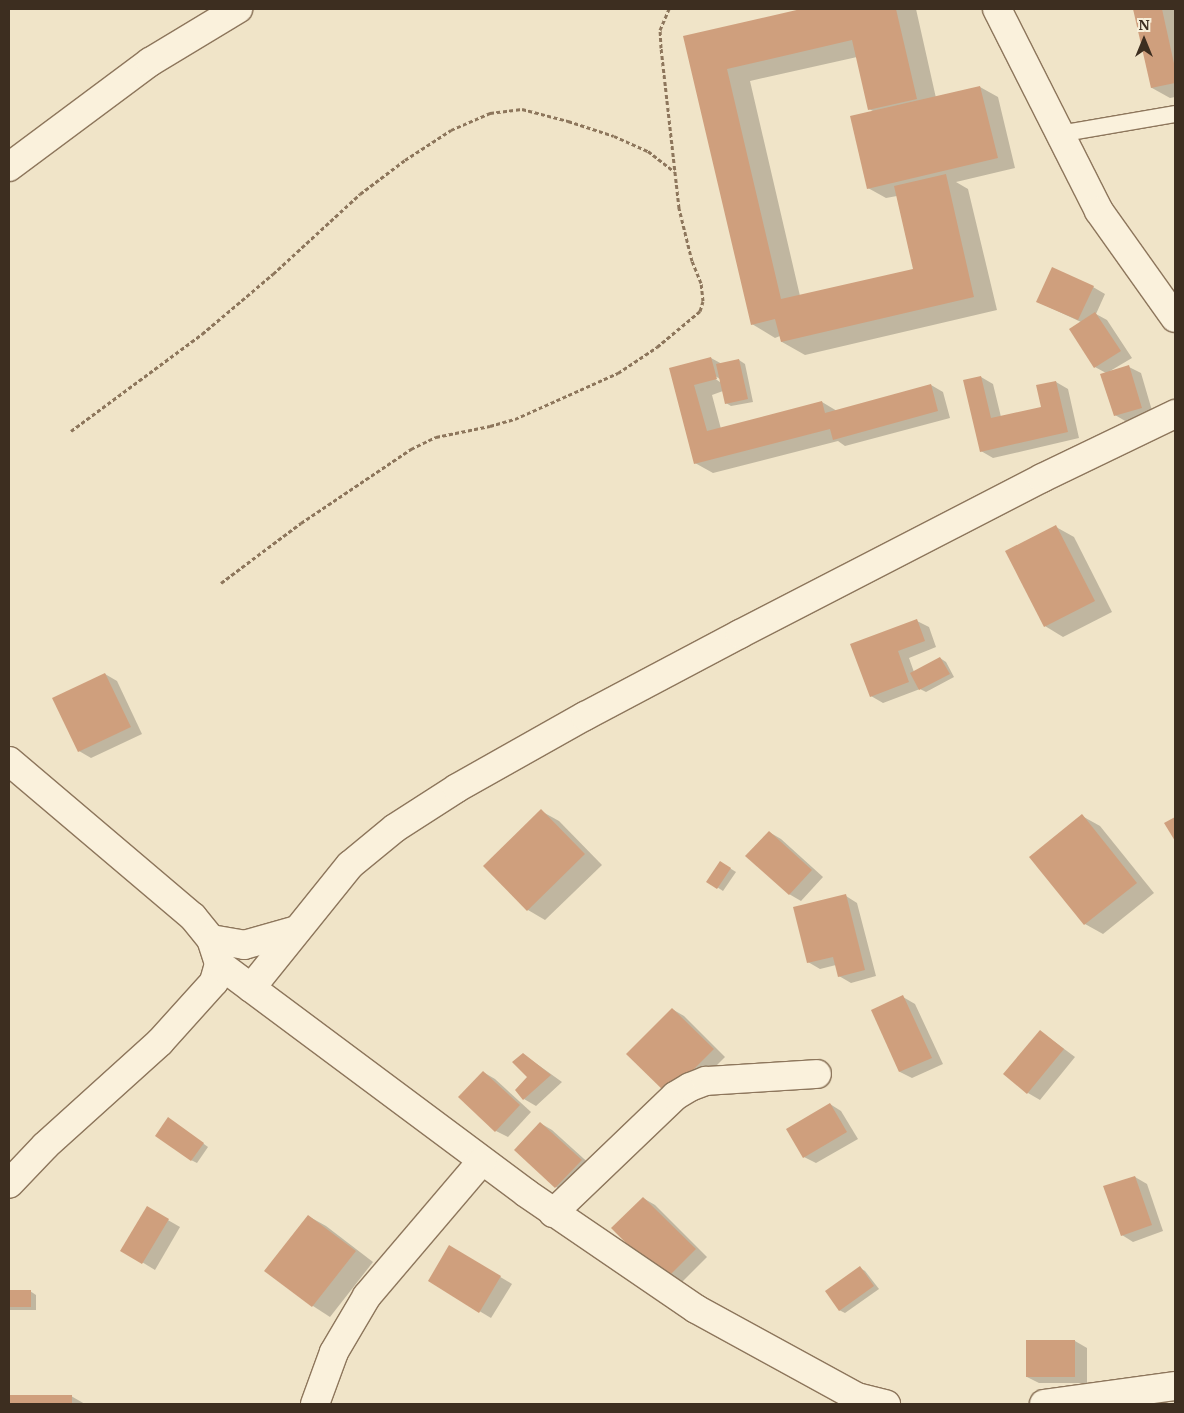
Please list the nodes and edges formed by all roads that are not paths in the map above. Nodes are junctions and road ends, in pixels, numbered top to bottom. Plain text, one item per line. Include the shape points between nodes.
1 (238, 9) edge
2 (997, 9) edge
3 (1175, 114) edge
4 (1059, 134) junction
5 (9, 167) edge
6 (1175, 318) edge
7 (1175, 414) edge
8 (9, 761) edge
9 (297, 930) junction
10 (215, 952) junction
11 (251, 988) junction
12 (817, 1074) dead end
13 (482, 1161) junction
14 (9, 1184) edge
15 (553, 1213) junction
16 (1175, 1386) edge
17 (861, 1401) edge
18 (314, 1404) edge
19 (886, 1404) edge
20 (1044, 1404) edge

1 - 5 street via 150,62
2 - 4 street
3 - 4 lane
4 - 6 street via 1099,211
7 - 9 street via 1042,478 748,630 457,788 395,828 350,865
8 - 10 street via 193,917
9 - 10 street
9 - 11 street
10 - 11 street
10 - 14 street via 214,982 160,1042 45,1146
11 - 13 street
12 - 15 street via 706,1081 690,1087 675,1096
13 - 15 street
13 - 18 street via 367,1296 334,1352
15 - 17 street via 696,1309
16 - 20 street
17 - 19 street

